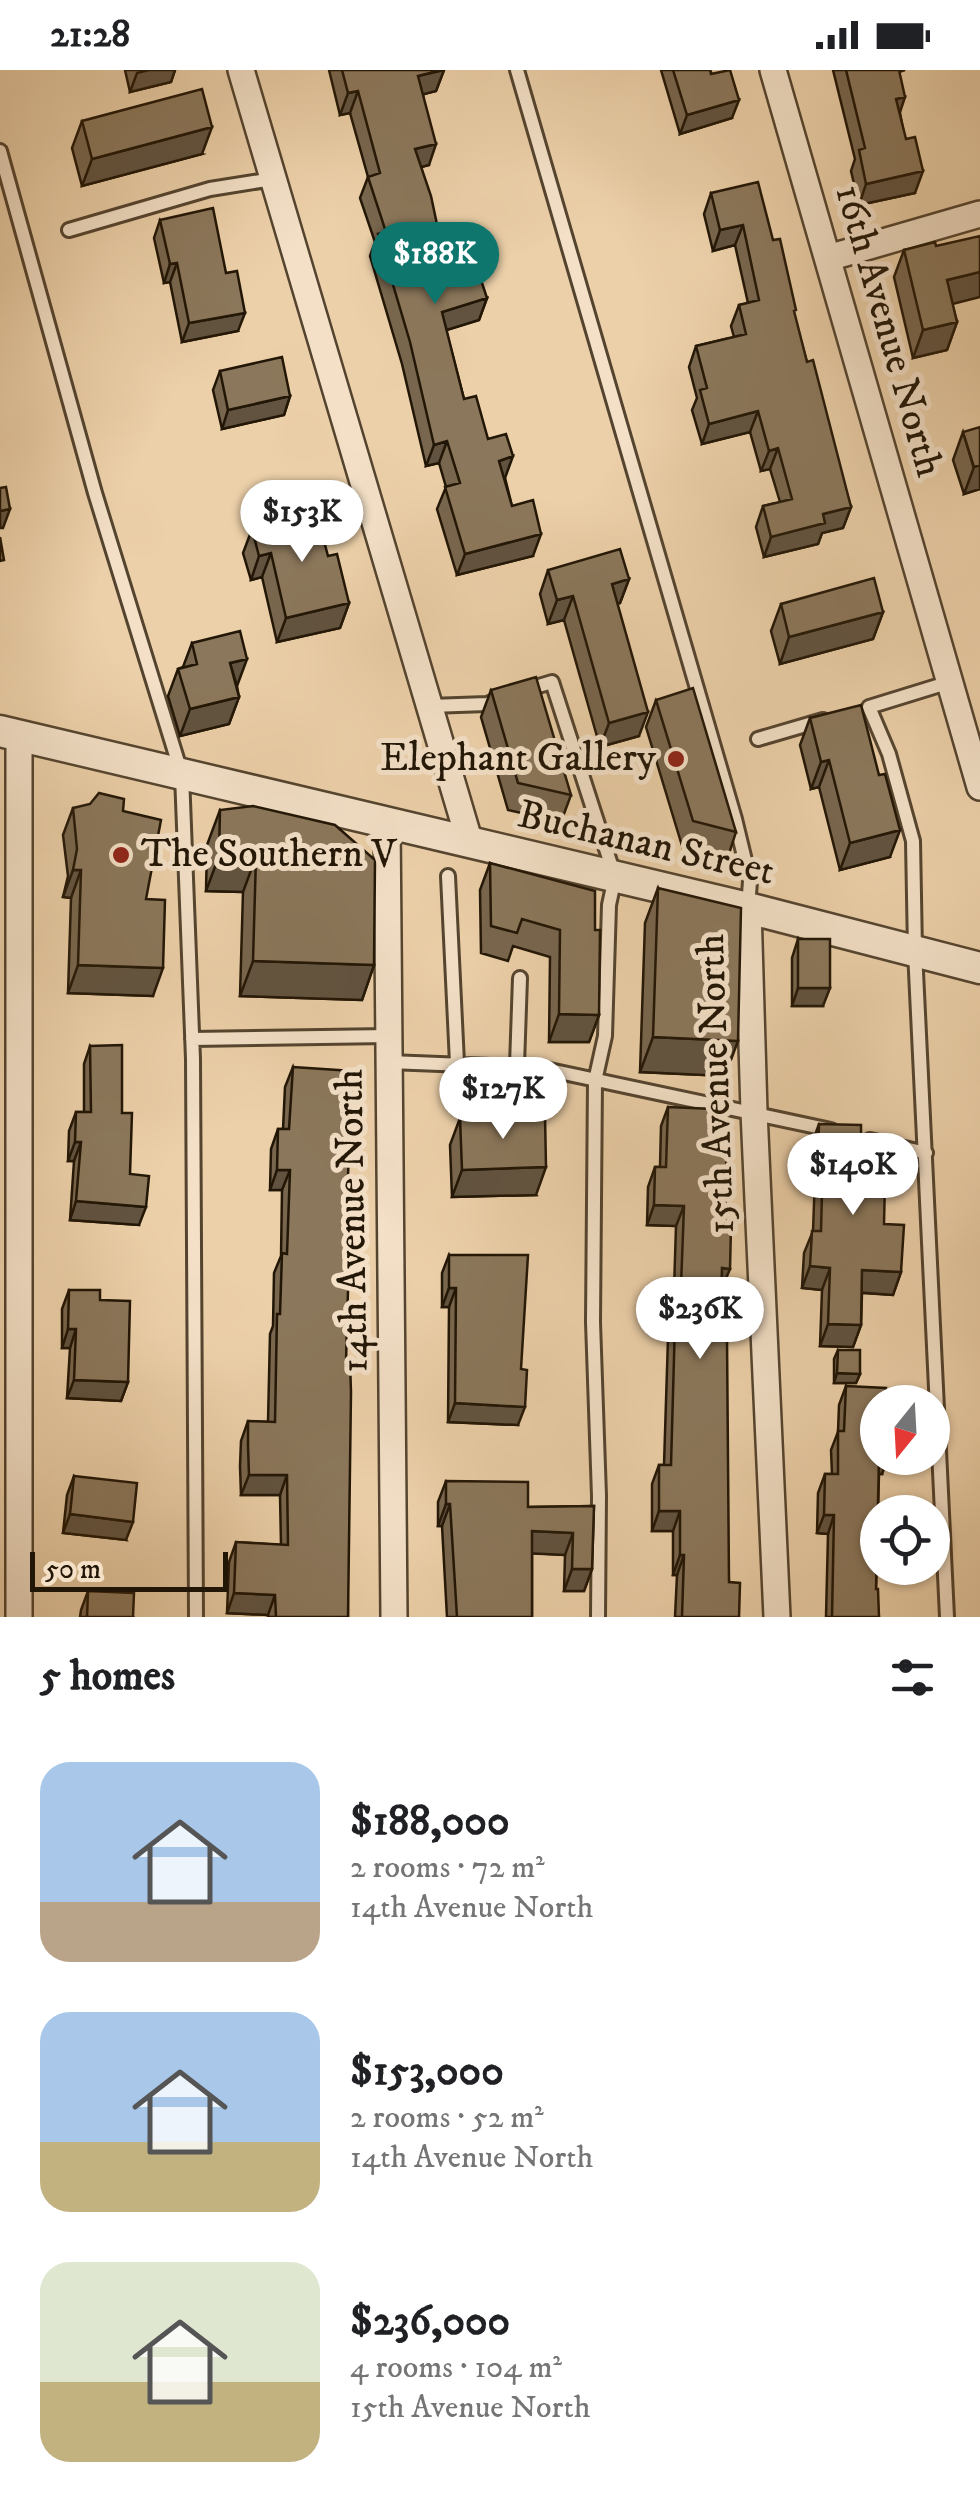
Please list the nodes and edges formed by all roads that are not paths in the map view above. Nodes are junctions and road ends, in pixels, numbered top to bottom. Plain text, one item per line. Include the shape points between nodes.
1 (241, 70) edge
2 (517, 70) edge
3 (773, 70) edge
4 (0, 151) edge
5 (273, 179) junction
6 (980, 214) edge
7 (69, 230) dead end
8 (828, 258) junction
9 (950, 682) junction
10 (430, 706) junction
11 (869, 707) junction
12 (851, 712) edge
13 (832, 718) edge
14 (10, 734) edge
15 (758, 739) dead end
16 (182, 775) junction
17 (980, 787) edge
18 (387, 823) junction
19 (470, 843) junction
20 (448, 876) dead end
21 (615, 877) junction
22 (748, 908) junction
23 (915, 951) junction
24 (980, 968) edge
25 (520, 978) dead end
26 (192, 1039) junction
27 (389, 1050) junction
28 (457, 1063) junction
29 (518, 1065) junction
30 (595, 1081) junction
31 (754, 1112) junction
32 (926, 1153) junction
33 (19, 1617) edge
34 (196, 1617) edge
35 (394, 1617) edge
36 (598, 1617) edge
37 (778, 1617) edge
38 (947, 1617) edge

1 - 5 street
2 - 22 lane via 734,819 750,880
3 - 8 street, 16th Avenue North
4 - 16 lane via 94,493
5 - 7 lane
5 - 10 street
6 - 8 street
8 - 9 street, 16th Avenue North
9 - 11 lane
9 - 17 street, 16th Avenue North
10 - 19 street
10 - 21 lane via 487,704 552,682
11 - 12 lane
11 - 23 lane via 914,841
13 - 15 lane
14 - 16 street, Buchanan Street
14 - 33 street
16 - 18 street, Buchanan Street
16 - 26 lane
18 - 19 street, Buchanan Street
18 - 27 street, 14th Avenue North
19 - 21 street, Buchanan Street
20 - 28 lane
21 - 22 street, Buchanan Street
21 - 30 lane
22 - 23 street, Buchanan Street
22 - 31 street, 15th Avenue North
23 - 24 street, Buchanan Street
23 - 32 lane
25 - 29 lane
26 - 27 lane
26 - 34 lane
27 - 28 lane
27 - 35 street, 14th Avenue North
28 - 29 lane
29 - 30 lane
30 - 31 lane
30 - 36 lane
31 - 32 lane
31 - 37 street, 15th Avenue North
32 - 38 lane

